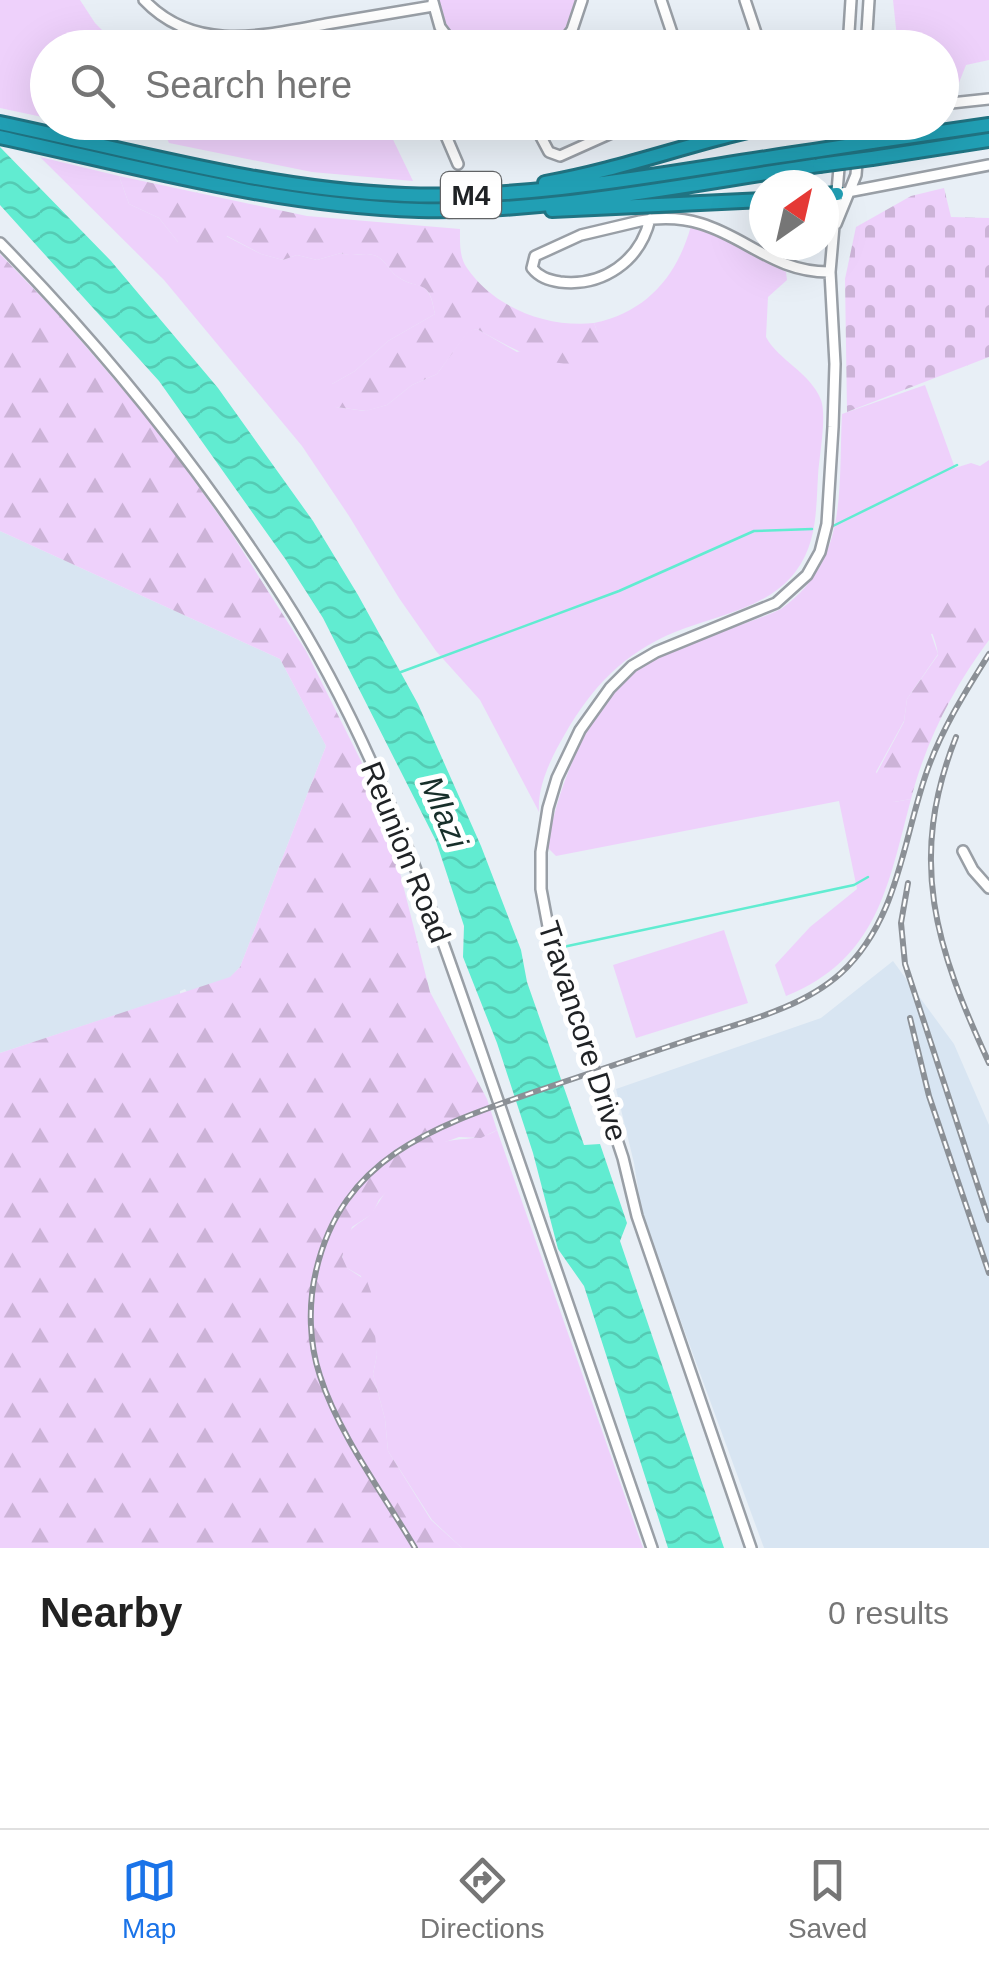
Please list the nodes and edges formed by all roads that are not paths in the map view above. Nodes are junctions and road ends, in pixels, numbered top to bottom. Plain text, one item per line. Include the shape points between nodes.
1 (144, 0) edge
2 (582, 0) edge
3 (661, 0) edge
4 (745, 0) edge
5 (851, 0) edge
6 (869, 0) edge
7 (433, 3) edge
8 (191, 30) edge
9 (294, 30) edge
10 (442, 30) edge
11 (572, 30) edge
12 (671, 30) edge
13 (755, 30) edge
14 (849, 30) edge
15 (867, 30) edge
16 (989, 100) edge
17 (959, 103) edge
18 (0, 123) edge
19 (989, 125) edge
20 (30, 129) edge
21 (959, 131) edge
22 (0, 137) edge
23 (81, 140) edge
24 (448, 140) edge
25 (541, 140) edge
26 (596, 140) edge
27 (707, 140) edge
28 (841, 140) edge
29 (859, 140) edge
30 (919, 140) edge
31 (989, 140) edge
32 (872, 150) junction
33 (458, 164) dead end
34 (989, 165) edge
35 (839, 176) edge
36 (839, 193) edge
37 (504, 194) junction
38 (839, 194) edge
39 (749, 201) edge
40 (456, 210) junction
41 (650, 219) junction
42 (0, 243) edge
43 (831, 260) edge
44 (830, 272) junction
45 (962, 850) dead end
46 (989, 888) edge
47 (652, 1548) edge
48 (751, 1548) edge

1 - 8 street
2 - 11 street
3 - 12 street
4 - 13 street
5 - 14 street
6 - 15 street
7 - 9 street
7 - 10 street
16 - 17 street
18 - 20 highway, M4
19 - 21 highway, M4
22 - 40 highway, M4 via 262,194
23 - 37 highway, M4 via 321,188
24 - 33 street
25 - 26 street via 560,156
27 - 37 highway
28 - 35 street
29 - 36 street via 856,175
30 - 32 highway, M4
31 - 32 highway, M4
32 - 37 highway, M4, bridge via 814,151
32 - 40 highway, M4, bridge via 819,166
34 - 38 street
39 - 40 highway
41 - 41 street via 581,234 535,256 532,268 554,281 600,277 632,256
41 - 44 street via 710,224 790,267
42 - 47 street, Reunion Road via 103,352 199,472 283,597 336,695 435,918
43 - 44 street, Travancore Drive
44 - 48 street, Travancore Drive via 834,427 827,524 816,564 776,603 656,652 610,688 557,778 541,852 550,937
45 - 46 street

